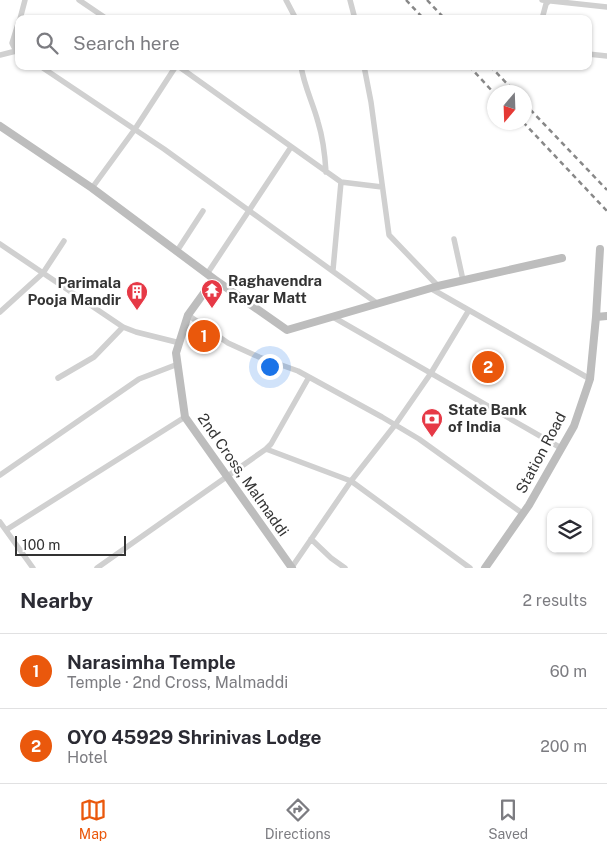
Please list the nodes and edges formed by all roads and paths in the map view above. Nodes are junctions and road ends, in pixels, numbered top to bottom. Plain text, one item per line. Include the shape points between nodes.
1 (25, 0) edge
2 (286, 0) edge
3 (350, 0) edge
4 (542, 0) edge
5 (82, 1) edge
6 (549, 1) edge
7 (607, 6) edge
8 (20, 15) edge
9 (101, 15) edge
10 (294, 15) edge
11 (354, 15) edge
12 (544, 15) edge
13 (15, 33) edge
14 (15, 48) edge
15 (15, 52) edge
16 (592, 54) edge
17 (0, 55) edge
18 (607, 56) edge
19 (46, 70) edge
20 (174, 70) edge
21 (183, 70) edge
22 (302, 70) edge
23 (365, 70) edge
24 (0, 126) edge
25 (135, 129) junction
26 (291, 147) junction
27 (326, 172) junction
28 (341, 182) junction
29 (382, 187) junction
30 (92, 188) junction
31 (249, 210) junction
32 (203, 211) dead end
33 (454, 239) dead end
34 (64, 241) dead end
35 (0, 244) edge
36 (600, 249) dead end
37 (177, 251) junction
38 (562, 258) dead end
39 (333, 270) junction
40 (43, 273) junction
41 (207, 274) junction
42 (214, 279) junction
43 (462, 280) junction
44 (434, 287) junction
45 (378, 304) junction
46 (470, 310) junction
47 (0, 312) edge
48 (188, 315) junction
49 (607, 316) edge
50 (333, 317) junction
51 (596, 317) junction
52 (124, 327) junction
53 (180, 343) junction
54 (178, 364) junction
55 (431, 374) junction
56 (309, 377) junction
57 (58, 378) dead end
58 (590, 379) junction
59 (185, 416) junction
60 (395, 426) junction
61 (561, 448) junction
62 (266, 449) junction
63 (0, 475) edge
64 (226, 477) junction
65 (351, 481) junction
66 (522, 513) junction
67 (0, 522) edge
68 (6, 530) junction
69 (311, 540) junction
70 (33, 568) edge
71 (97, 568) edge
72 (292, 568) edge
73 (345, 568) edge
74 (470, 568) edge
75 (485, 568) edge

1 - 8 street
2 - 10 street
3 - 11 street
4 - 6 street
5 - 9 street
6 - 7 street
6 - 12 street
13 - 14 street via 12,43
15 - 17 street
16 - 18 street
19 - 25 street
20 - 25 street
21 - 26 street
22 - 27 street via 318,122
23 - 29 street
24 - 30 street
25 - 30 street
25 - 31 street
26 - 27 street
26 - 31 street
27 - 28 street
28 - 29 street
28 - 39 street
29 - 44 street via 389,235
30 - 37 street
31 - 39 street
31 - 41 street
32 - 37 street
33 - 43 street
34 - 40 street
35 - 40 street
36 - 51 street, Station Road
37 - 41 street
38 - 43 street
39 - 45 street
40 - 47 street
40 - 52 street
41 - 42 street
42 - 48 street, 2nd Cross, Malmaddi
42 - 50 street via 287,330
43 - 44 street
44 - 45 street
44 - 46 street
45 - 50 street
46 - 55 street
46 - 58 street
48 - 53 street, 2nd Cross, Malmaddi
48 - 56 street via 228,343
49 - 51 street
50 - 55 street
51 - 58 street, Station Road
52 - 53 street
52 - 57 street via 94,357
53 - 54 street, 2nd Cross, Malmaddi via 176,353
54 - 59 street, 2nd Cross, Malmaddi
54 - 63 street via 139,379
55 - 60 street
55 - 61 street
56 - 60 street
56 - 62 street
58 - 61 street, Station Road via 574,426
59 - 64 street, 2nd Cross, Malmaddi
59 - 68 street
60 - 65 street
60 - 66 street
61 - 66 street, Station Road
62 - 64 street
62 - 65 street
64 - 71 street
64 - 72 street, 2nd Cross, Malmaddi
65 - 69 street
65 - 74 street
66 - 75 street, Station Road
67 - 68 street
68 - 70 street
69 - 72 street
69 - 73 street

